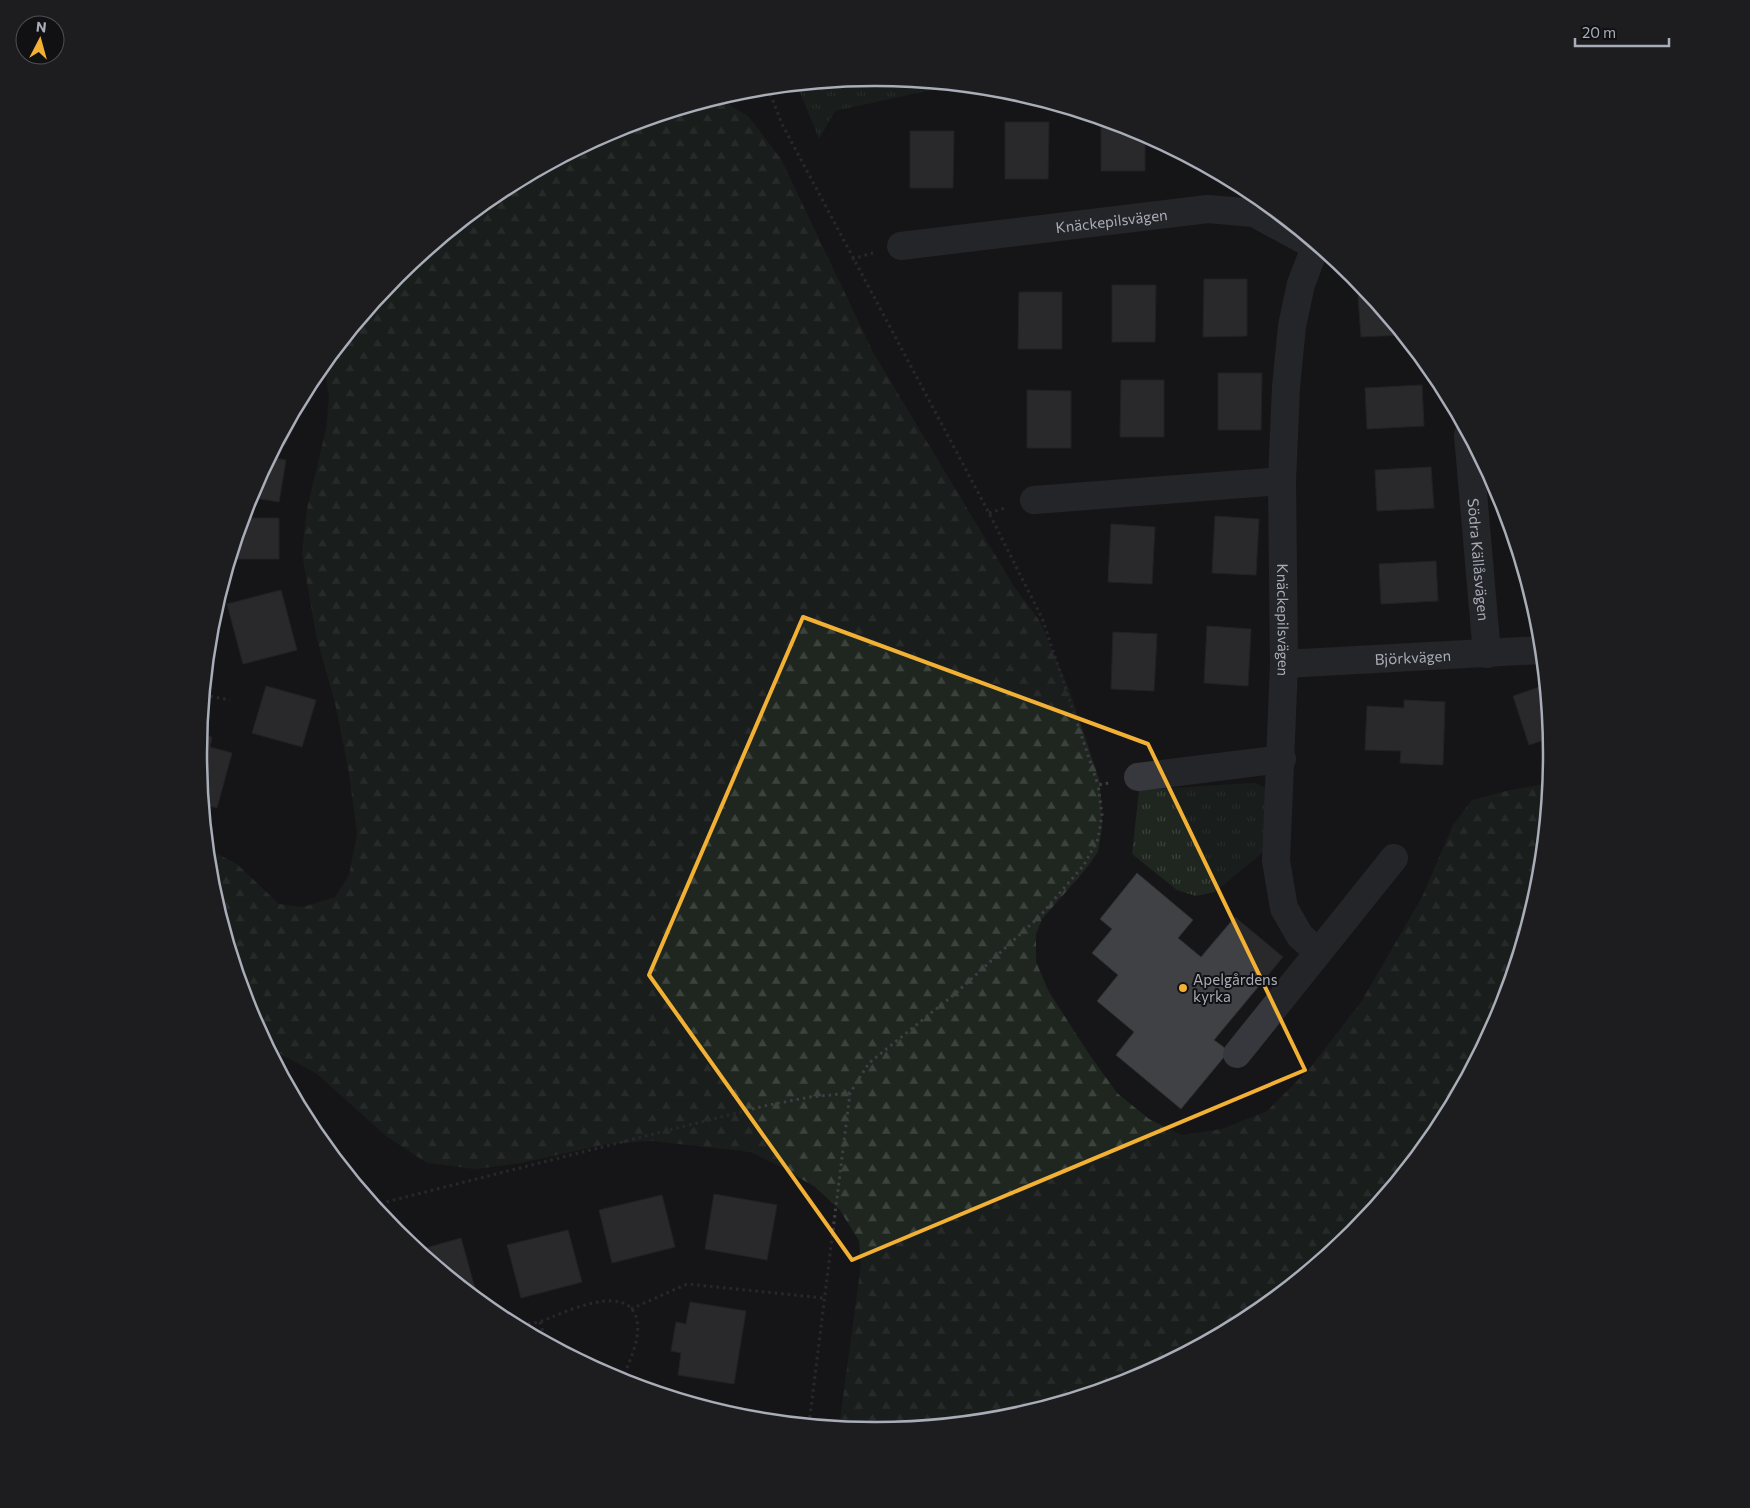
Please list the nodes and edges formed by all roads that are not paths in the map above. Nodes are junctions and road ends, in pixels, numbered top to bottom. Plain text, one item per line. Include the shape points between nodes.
1 (1294, 234) edge
2 (902, 246) dead end
3 (1314, 251) edge
4 (1469, 450) edge
5 (1282, 480) junction
6 (1034, 500) dead end
7 (1534, 650) edge
8 (1487, 654) junction
9 (1284, 664) junction
10 (1282, 759) junction
11 (1138, 777) road end
12 (1394, 858) dead end
13 (1317, 951) junction
14 (1236, 1054) dead end

1 - 2 street, Knäckepilsvägen via 1254,213 1208,209
3 - 5 street, Knäckepilsvägen via 1301,284 1292,326
4 - 8 street, Södra Källåsvägen
5 - 6 street
5 - 9 street, Knäckepilsvägen
7 - 8 street, Björkvägen
8 - 9 street, Björkvägen
9 - 10 street, Knäckepilsvägen
10 - 11 street
10 - 13 street, Knäckepilsvägen via 1276,860 1280,890 1284,908 1300,936
12 - 13 street
13 - 14 street

